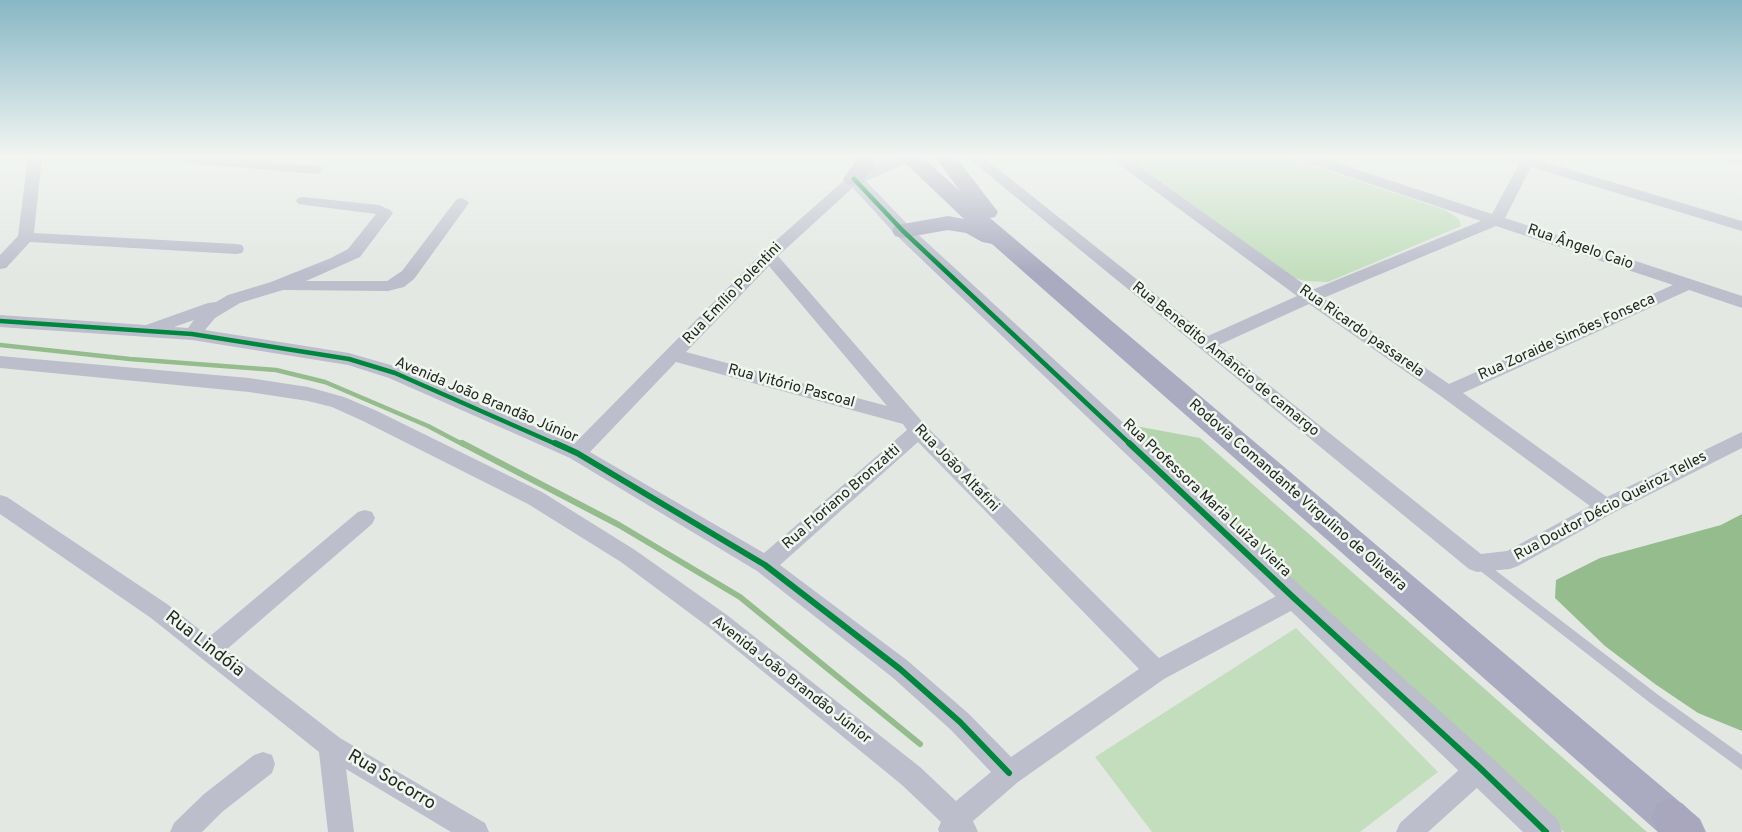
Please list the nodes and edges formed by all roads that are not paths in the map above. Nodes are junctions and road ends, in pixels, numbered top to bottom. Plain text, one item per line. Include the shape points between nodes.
1 (31, 196) edge
2 (831, 196) edge
3 (878, 196) edge
4 (952, 196) edge
5 (976, 196) edge
6 (1022, 196) edge
7 (1170, 196) edge
8 (1423, 196) edge
9 (1510, 196) edge
10 (1641, 196) edge
11 (303, 202) dead end
12 (461, 203) dead end
13 (1497, 220) junction
14 (1742, 226) edge
15 (903, 231) junction
16 (26, 237) junction
17 (1009, 247) junction
18 (236, 249) dead end
19 (769, 256) junction
20 (0, 264) edge
21 (1687, 284) junction
22 (277, 286) junction
23 (1310, 297) junction
24 (234, 300) junction
25 (1742, 302) edge
26 (0, 321) edge
27 (146, 331) junction
28 (192, 334) junction
29 (1206, 344) junction
30 (673, 355) junction
31 (0, 362) edge
32 (1448, 392) junction
33 (913, 425) junction
34 (1742, 439) edge
35 (577, 453) junction
36 (0, 503) edge
37 (1606, 507) junction
38 (365, 518) dead end
39 (1477, 563) junction
40 (765, 565) junction
41 (1294, 598) junction
42 (210, 650) junction
43 (1156, 671) junction
44 (331, 746) junction
45 (1742, 763) edge
46 (263, 764) dead end
47 (1480, 768) junction
48 (1009, 773) junction
49 (957, 827) edge
50 (1683, 828) edge
51 (183, 832) edge
52 (341, 832) edge
53 (476, 832) edge
54 (1408, 832) edge
55 (1546, 832) edge

1 - 16 street
2 - 19 street, Rua Emílio Polentini
3 - 15 street, Rua Professora Maria Luiza Vieira
4 - 17 highway, Rodovia Comandante Virgulino de Oliveira
5 - 17 highway
6 - 29 street, Rua Benedito Amâncio de camargo
7 - 23 street, Rua Ricardo passarela
8 - 13 street, Rua Ângelo Caio
9 - 13 street
10 - 14 street
11 - 22 street via 385,213 354,253
12 - 22 street via 408,275 398,283 388,286
13 - 21 street, Rua Ângelo Caio
13 - 23 street
15 - 17 highway via 948,223 972,227
15 - 41 street, Rua Professora Maria Luiza Vieira
16 - 18 street
16 - 20 street
17 - 50 highway, Rodovia Comandante Virgulino de Oliveira
19 - 30 street, Rua Emílio Polentini
19 - 33 street, Rua João Altafini
21 - 25 street, Rua Ângelo Caio
21 - 32 street, Rua Zoraide Simões Fonseca
22 - 24 street
23 - 29 street
23 - 32 street, Rua Ricardo passarela
24 - 27 street
24 - 28 street via 209,314
26 - 27 street, Avenida João Brandão Júnior
27 - 28 street, Avenida João Brandão Júnior
28 - 35 street, Avenida João Brandão Júnior via 349,359 395,373
29 - 39 street, Rua Benedito Amâncio de camargo
30 - 33 street, Rua Vitório Pascoal
30 - 35 street, Rua Emílio Polentini
31 - 49 street, Avenida João Brandão Júnior via 249,385 308,394 370,416 535,498 628,556 734,635 911,776
32 - 37 street, Rua Ricardo passarela
33 - 40 street, Rua Floriano Bronzatti
33 - 43 street, Rua João Altafini
34 - 37 street, Rua Doutor Décio Queiroz Telles
35 - 40 street, Avenida João Brandão Júnior
36 - 42 street, Rua Lindóia via 159,611
37 - 39 street, Rua Doutor Décio Queiroz Telles via 1510,560
38 - 42 street
39 - 45 lane
40 - 48 street, Avenida João Brandão Júnior via 900,669 960,722
41 - 43 street
41 - 47 street, Rua Professora Maria Luiza Vieira
42 - 44 street, Rua Lindóia
43 - 48 street
44 - 52 street
44 - 53 street, Rua Socorro
46 - 51 street
47 - 54 street
47 - 55 street, Rua Professora Maria Luiza Vieira
48 - 49 street

